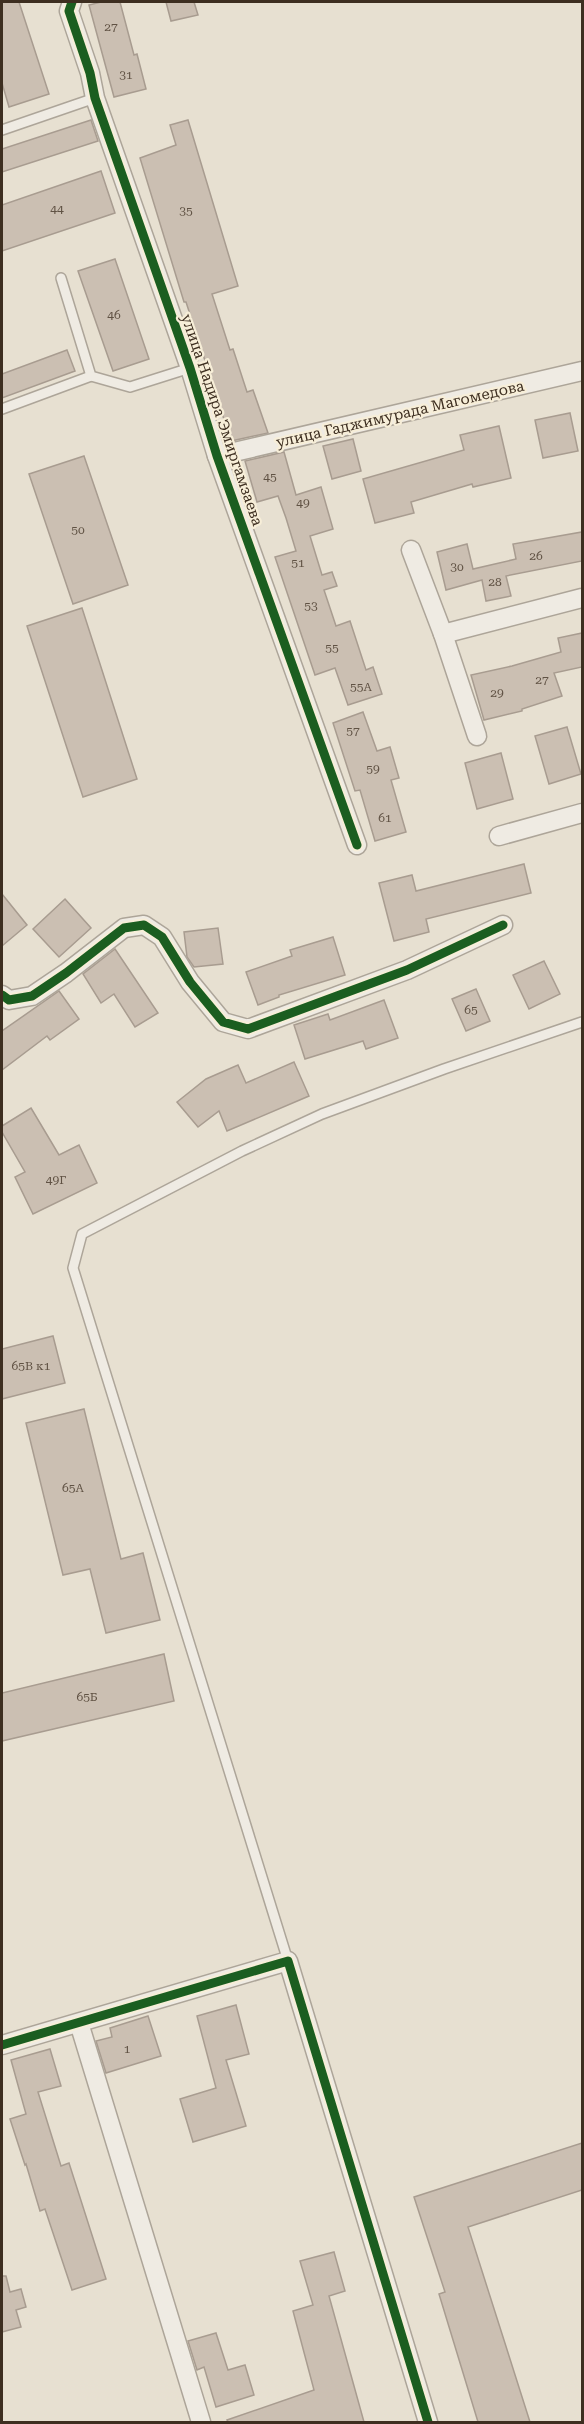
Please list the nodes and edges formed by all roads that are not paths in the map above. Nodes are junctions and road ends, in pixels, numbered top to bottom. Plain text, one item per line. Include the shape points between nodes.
1 (72, 2) edge
2 (95, 98) junction
3 (2, 130) edge
4 (61, 278) dead end
5 (190, 368) junction
6 (582, 371) edge
7 (91, 376) junction
8 (2, 409) edge
9 (217, 456) junction
10 (411, 550) dead end
11 (582, 598) edge
12 (443, 634) junction
13 (477, 736) dead end
14 (582, 813) edge
15 (499, 836) dead end
16 (357, 845) dead end
17 (503, 925) dead end
18 (2, 995) edge
19 (582, 1022) edge
20 (288, 1961) junction
21 (79, 2023) junction
22 (2, 2045) edge
23 (201, 2422) edge
24 (428, 2422) edge

1 - 2 street, улица Надира Эмиргамзаева via 69,11
2 - 3 lane
2 - 5 street, улица Надира Эмиргамзаева
4 - 7 lane
5 - 7 lane via 129,387
5 - 9 street, улица Надира Эмиргамзаева
6 - 9 street, улица Гаджимурада Магомедова
7 - 8 lane
9 - 16 street, улица Надира Эмиргамзаева
10 - 12 street
11 - 12 street
12 - 13 street
14 - 15 street
17 - 18 street via 407,970 248,1029 223,1022 190,982 162,937 144,925 124,928 32,996 9,1000
19 - 20 lane via 322,1114 82,1234 73,1268
20 - 21 street
20 - 24 street
21 - 22 street
21 - 23 street

